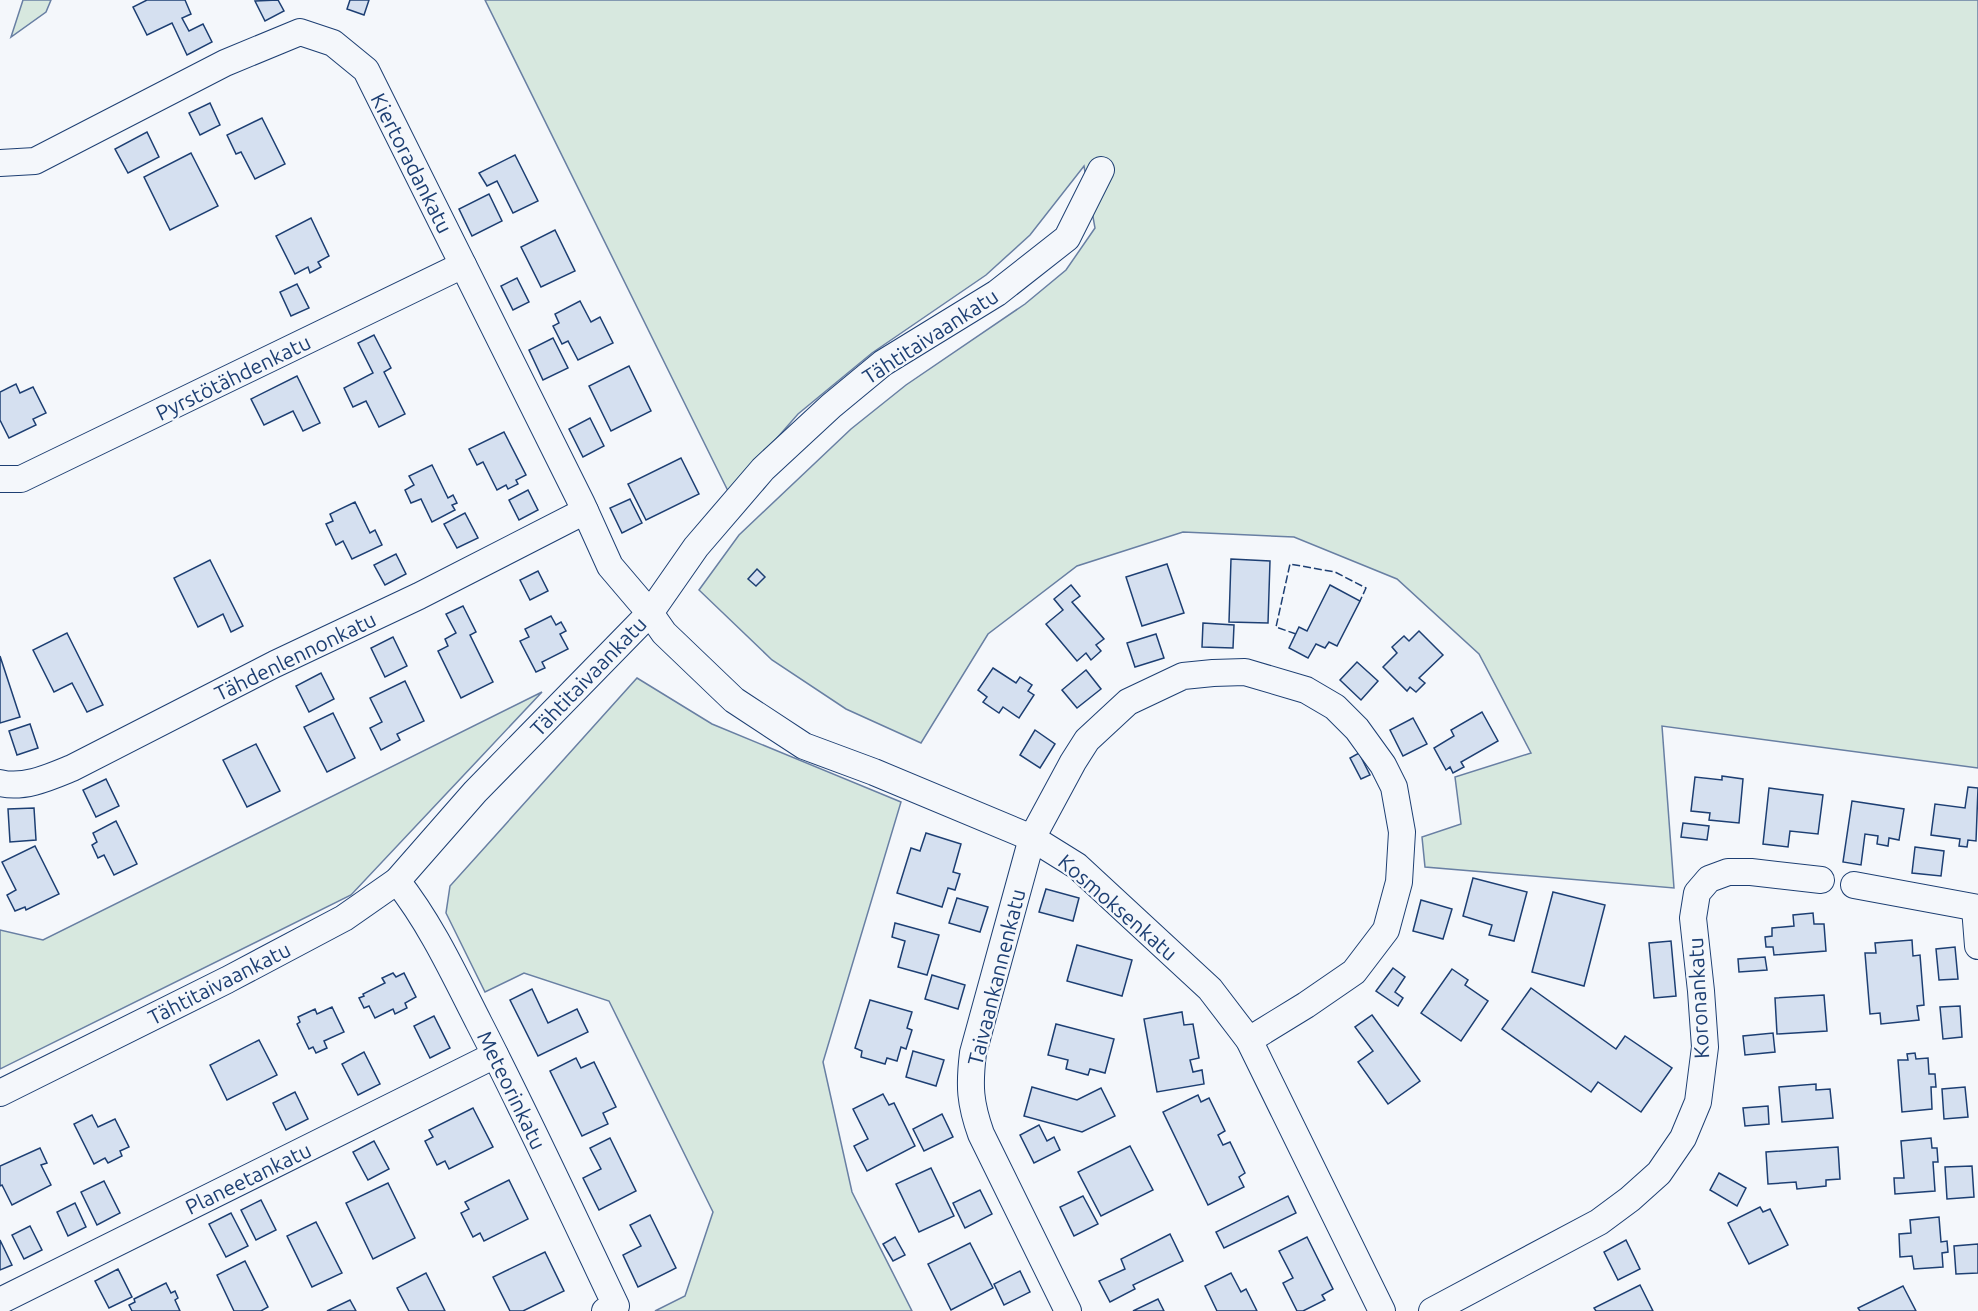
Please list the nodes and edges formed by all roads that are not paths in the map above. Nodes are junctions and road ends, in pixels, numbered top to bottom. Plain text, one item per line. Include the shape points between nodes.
1 (0, 163) edge
2 (1101, 170) dead end
3 (463, 265) junction
4 (0, 479) edge
5 (585, 511) junction
6 (650, 613) junction
7 (0, 783) edge
8 (1032, 838) junction
9 (1821, 880) dead end
10 (397, 881) junction
11 (1854, 885) dead end
12 (1976, 908) edge
13 (1978, 946) edge
14 (1249, 1040) junction
15 (495, 1055) junction
16 (0, 1093) edge
17 (0, 1301) edge
18 (610, 1308) edge
19 (1068, 1311) edge
20 (1382, 1311) edge
21 (1432, 1311) edge

1 - 3 street, Kiertoradankatu via 35,161 225,63 300,32 333,43 366,70
2 - 6 street, Tähtitaivaankatu via 1067,238 997,293 883,363 831,406 763,469 696,548
3 - 4 street, Pyrstötähdenkatu via 21,479
3 - 5 street, Kiertoradankatu
5 - 6 street, Kiertoradankatu via 610,566
5 - 7 street, Tähdenlennonkatu via 72,768 40,781
6 - 8 street, Kosmoksenkatu via 664,633 734,700 804,746
6 - 10 street, Tähtitaivaankatu via 475,792
8 - 14 street, Kosmoksenkatu via 1077,866 1151,933 1210,989
8 - 14 street, Taivaankannenkatu via 1087,740 1128,702 1184,676 1245,672 1306,690 1335,707 1357,729 1394,787 1402,832 1399,882 1386,930 1354,972
8 - 19 street, Taivaankannenkatu via 974,1049 969,1083 981,1134
9 - 21 street, Koronankatu via 1728,872 1709,879 1696,893 1693,918 1705,1047 1698,1102 1683,1138 1659,1173 1599,1222
10 - 15 street, Meteorinkatu via 431,929
10 - 16 street, Tähtitaivaankatu via 344,918
11 - 12 street
12 - 13 street
14 - 20 street, Kosmoksenkatu
15 - 17 street, Planeetankatu
15 - 18 street, Meteorinkatu

